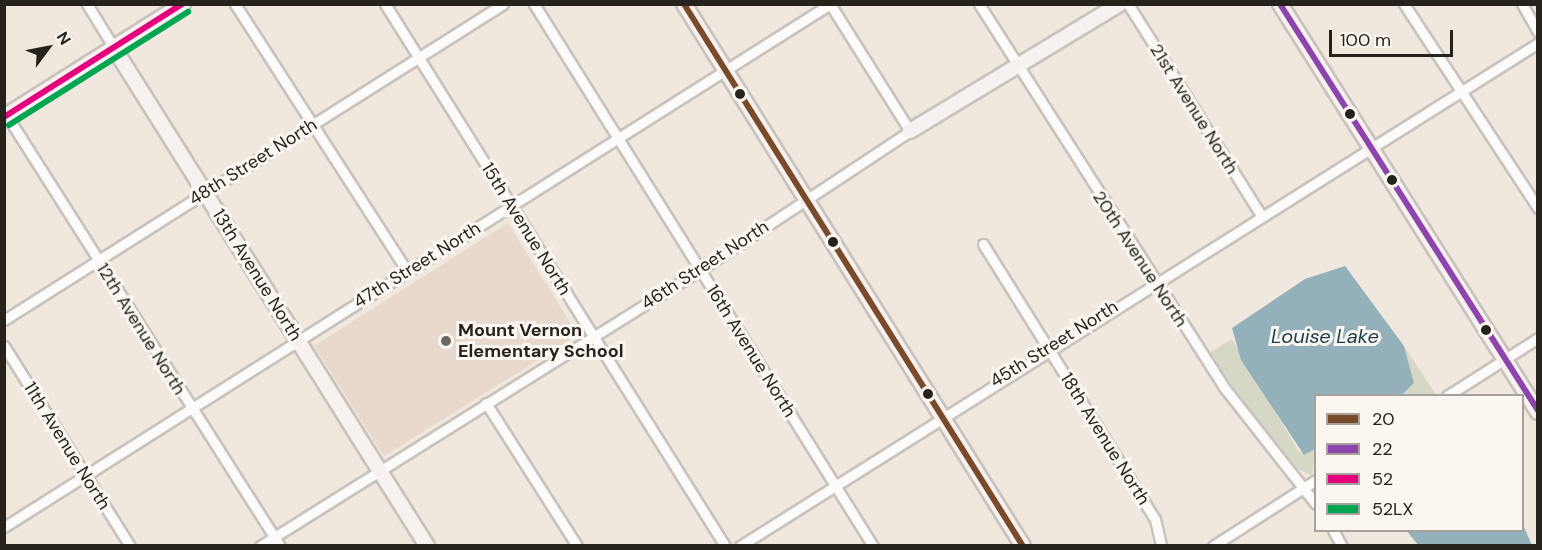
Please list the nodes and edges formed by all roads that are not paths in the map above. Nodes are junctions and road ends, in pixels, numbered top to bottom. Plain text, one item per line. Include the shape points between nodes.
1 (87, 4) edge
2 (183, 4) edge
3 (235, 4) edge
4 (385, 4) edge
5 (503, 4) edge
6 (534, 4) edge
7 (684, 4) edge
8 (830, 4) edge
9 (979, 4) edge
10 (1120, 4) edge
11 (1128, 4) edge
12 (1280, 4) edge
13 (1404, 4) edge
14 (1522, 4) edge
15 (1538, 32) edge
16 (1538, 43) edge
17 (114, 48) junction
18 (419, 57) junction
19 (1019, 67) junction
20 (725, 70) junction
21 (1462, 89) junction
22 (5, 115) edge
23 (311, 125) junction
24 (910, 131) junction
25 (620, 137) junction
26 (1371, 147) junction
27 (204, 192) junction
28 (807, 199) junction
29 (511, 206) junction
30 (1538, 208) edge
31 (1260, 214) junction
32 (983, 244) dead end
33 (99, 261) junction
34 (700, 270) junction
35 (407, 271) junction
36 (1154, 283) junction
37 (4, 320) edge
38 (593, 337) junction
39 (1538, 338) edge
40 (298, 341) junction
41 (4, 346) edge
42 (1048, 348) junction
43 (1505, 358) junction
44 (1450, 394) edge
45 (486, 403) junction
46 (191, 408) junction
47 (1538, 412) edge
48 (940, 416) junction
49 (379, 471) junction
50 (86, 475) junction
51 (1314, 481) edge
52 (834, 484) junction
53 (1305, 487) junction
54 (1314, 501) edge
55 (4, 526) edge
56 (1334, 532) edge
57 (274, 537) junction
58 (130, 546) edge
59 (260, 546) edge
60 (280, 546) edge
61 (426, 546) edge
62 (577, 546) edge
63 (725, 546) edge
64 (740, 546) edge
65 (873, 546) edge
66 (1023, 546) edge
67 (1161, 546) edge
68 (1214, 546) edge
69 (1342, 546) edge

1 - 17 street, 13th Avenue North
2 - 17 street
3 - 23 street
4 - 18 street, 15th Avenue North
5 - 18 street, 48th Street North
6 - 25 street, 16th Avenue North
7 - 20 street
8 - 20 street, 47th Street North
8 - 24 street
9 - 19 street, 20th Avenue North
10 - 19 street, 46th Street North
11 - 31 street, 21st Avenue North
12 - 26 street
13 - 21 street
14 - 15 street
16 - 21 street, 45th Street North
17 - 22 street
17 - 27 street, 13th Avenue North
18 - 23 street, 48th Street North
18 - 29 street, 15th Avenue North
19 - 24 street, 46th Street North
19 - 36 street, 20th Avenue North
20 - 25 street, 47th Street North
20 - 28 street
21 - 26 street, 45th Street North
21 - 30 street
22 - 33 street, 12th Avenue North
23 - 27 street, 48th Street North
23 - 35 street
24 - 28 street, 46th Street North
25 - 29 street, 47th Street North
25 - 34 street, 16th Avenue North
26 - 31 street, 45th Street North
26 - 43 street
27 - 33 street, 48th Street North
27 - 40 street, 13th Avenue North
28 - 34 street, 46th Street North
28 - 48 street
29 - 35 street, 47th Street North
29 - 38 street, 15th Avenue North
31 - 36 street, 45th Street North
32 - 42 street, 18th Avenue North
33 - 37 street, 48th Street North
33 - 46 street, 12th Avenue North
34 - 38 street, 46th Street North
34 - 52 street, 16th Avenue North
35 - 40 street, 47th Street North
36 - 42 street, 45th Street North
36 - 53 street, 20th Avenue North via 1223,386
38 - 45 street, 46th Street North
38 - 63 street, 15th Avenue North
39 - 43 street
40 - 46 street, 47th Street North
40 - 49 street, 13th Avenue North
41 - 50 street, 11th Avenue North
42 - 48 street, 45th Street North
42 - 67 street, 18th Avenue North via 1155,519
43 - 44 street
43 - 47 street
45 - 49 street, 46th Street North
45 - 62 street
46 - 50 street, 47th Street North
46 - 57 street, 12th Avenue North
48 - 52 street, 45th Street North
48 - 66 street
49 - 57 street, 46th Street North
49 - 61 street, 13th Avenue North
50 - 55 street, 47th Street North
50 - 58 street, 11th Avenue North
51 - 53 street
52 - 64 street, 45th Street North
52 - 65 street, 16th Avenue North
53 - 54 street, 20th Avenue North
53 - 68 street
56 - 69 street
57 - 59 street, 46th Street North
57 - 60 street, 12th Avenue North

